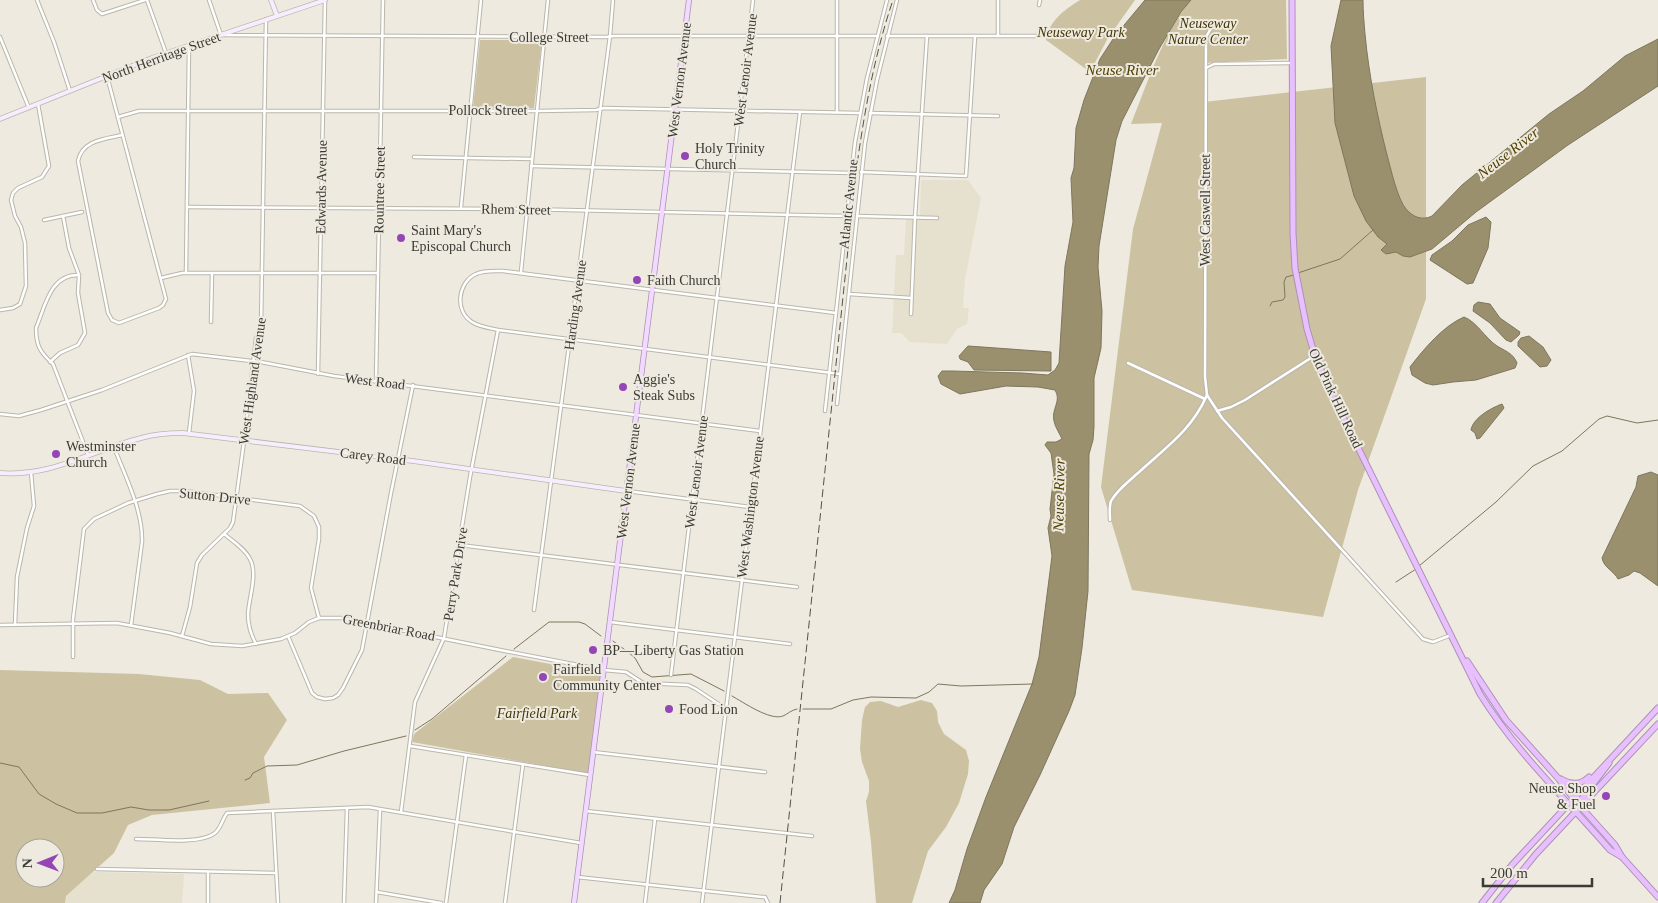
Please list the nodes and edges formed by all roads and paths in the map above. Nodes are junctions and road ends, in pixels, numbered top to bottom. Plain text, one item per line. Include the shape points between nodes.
1 (36, 0) edge
2 (93, 0) edge
3 (146, 0) edge
4 (209, 0) edge
5 (271, 0) edge
6 (325, 0) edge
7 (383, 0) edge
8 (481, 0) edge
9 (548, 0) edge
10 (613, 0) edge
11 (689, 0) edge
12 (753, 0) edge
13 (837, 0) edge
14 (887, 0) edge
15 (897, 0) edge
16 (998, 0) edge
17 (1040, 0) edge
18 (1292, 0) edge
19 (1040, 5) dead end
20 (276, 16) junction
21 (266, 20) junction
22 (1213, 26) dead end
23 (221, 35) junction
24 (266, 36) junction
25 (324, 36) junction
26 (382, 36) junction
27 (478, 36) junction
28 (610, 36) junction
29 (685, 36) junction
30 (837, 36) junction
31 (876, 36) junction
32 (887, 36) junction
33 (927, 36) junction
34 (974, 36) junction
35 (998, 36) junction
36 (1040, 36) dead end
37 (0, 37) edge
38 (545, 37) junction
39 (748, 37) junction
40 (189, 46) junction
41 (166, 54) junction
42 (1293, 62) junction
43 (1206, 68) junction
44 (107, 76) junction
45 (70, 91) junction
46 (38, 104) junction
47 (29, 108) junction
48 (600, 109) junction
49 (676, 109) junction
50 (188, 110) junction
51 (265, 110) junction
52 (323, 110) junction
53 (380, 110) junction
54 (470, 110) junction
55 (537, 111) junction
56 (740, 111) junction
57 (800, 112) junction
58 (837, 112) junction
59 (859, 113) junction
60 (870, 113) junction
61 (922, 114) junction
62 (970, 115) junction
63 (118, 116) junction
64 (998, 116) dead end
65 (0, 119) edge
66 (122, 135) junction
67 (414, 157) dead end
68 (465, 158) junction
69 (532, 158) junction
70 (531, 166) junction
71 (593, 167) junction
72 (668, 169) junction
73 (733, 170) junction
74 (792, 171) junction
75 (851, 172) junction
76 (861, 172) junction
77 (918, 174) junction
78 (187, 207) junction
79 (263, 207) junction
80 (321, 207) junction
81 (379, 207) junction
82 (460, 208) junction
83 (527, 209) junction
84 (587, 210) junction
85 (82, 212) dead end
86 (662, 212) junction
87 (727, 214) junction
88 (787, 215) junction
89 (63, 216) junction
90 (846, 216) junction
91 (857, 216) junction
92 (916, 217) junction
93 (937, 218) dead end
94 (44, 220) dead end
95 (521, 272) junction
96 (186, 273) junction
97 (212, 273) junction
98 (262, 273) junction
99 (320, 273) junction
100 (377, 273) junction
101 (79, 275) junction
102 (161, 278) junction
103 (578, 280) junction
104 (652, 289) junction
105 (849, 294) junction
106 (717, 298) junction
107 (911, 298) junction
108 (776, 305) junction
109 (0, 310) edge
110 (836, 313) junction
111 (911, 314) dead end
112 (211, 322) dead end
113 (498, 330) junction
114 (571, 340) junction
115 (644, 350) junction
116 (188, 355) junction
117 (1315, 356) junction
118 (710, 358) junction
119 (50, 362) junction
120 (253, 362) junction
121 (1128, 363) dead end
122 (768, 366) junction
123 (829, 373) junction
124 (318, 374) junction
125 (840, 374) junction
126 (376, 381) junction
127 (413, 385) junction
128 (1206, 395) junction
129 (486, 396) junction
130 (1205, 399) junction
131 (68, 402) junction
132 (837, 404) dead end
133 (561, 406) junction
134 (825, 411) dead end
135 (1217, 411) junction
136 (0, 414) edge
137 (636, 416) junction
138 (702, 424) junction
139 (760, 431) junction
140 (189, 433) junction
141 (244, 439) junction
142 (114, 447) junction
143 (88, 456) junction
144 (398, 459) junction
145 (472, 469) junction
146 (31, 472) junction
147 (0, 473) edge
148 (551, 481) junction
149 (626, 491) junction
150 (236, 498) junction
151 (693, 499) junction
152 (134, 501) junction
153 (750, 507) junction
154 (1110, 520) dead end
155 (224, 534) junction
156 (460, 545) junction
157 (541, 555) junction
158 (617, 565) junction
159 (683, 574) junction
160 (741, 581) junction
161 (797, 588) dead end
162 (534, 610) dead end
163 (319, 618) junction
164 (610, 622) junction
165 (367, 623) junction
166 (15, 624) junction
167 (73, 624) junction
168 (0, 625) edge
169 (131, 625) junction
170 (676, 631) junction
171 (1452, 634) junction
172 (182, 636) junction
173 (288, 636) junction
174 (734, 637) junction
175 (444, 638) junction
176 (256, 644) junction
177 (790, 644) dead end
178 (1462, 655) junction
179 (73, 657) dead end
180 (604, 670) junction
181 (672, 675) dead end
182 (1658, 708) edge
183 (726, 709) junction
184 (1658, 724) edge
185 (410, 746) junction
186 (593, 752) junction
187 (466, 755) junction
188 (1613, 756) junction
189 (523, 764) junction
190 (720, 767) junction
191 (1602, 768) junction
192 (765, 772) dead end
193 (590, 775) junction
194 (1558, 778) junction
195 (1573, 798) junction
196 (1568, 803) junction
197 (1580, 806) junction
198 (347, 808) junction
199 (380, 809) junction
200 (273, 811) junction
201 (586, 811) junction
202 (401, 812) junction
203 (1576, 812) junction
204 (655, 819) junction
205 (458, 822) junction
206 (712, 825) junction
207 (515, 832) junction
208 (812, 836) dead end
209 (136, 839) dead end
210 (582, 843) junction
211 (1622, 857) junction
212 (97, 869) dead end
213 (208, 872) junction
214 (276, 873) junction
215 (577, 877) junction
216 (647, 884) junction
217 (704, 891) junction
218 (377, 892) junction
219 (1658, 897) edge
220 (208, 903) edge
221 (278, 903) edge
222 (344, 903) edge
223 (376, 903) edge
224 (441, 903) edge
225 (446, 903) edge
226 (505, 903) edge
227 (574, 903) edge
228 (645, 903) edge
229 (702, 903) edge
230 (768, 903) edge
231 (1482, 903) edge
232 (1496, 903) edge

1 - 45 street
2 - 3 street via 102,14
3 - 41 street
4 - 23 street
5 - 20 street
6 - 20 street, North Herritage Street
6 - 25 street, Edwards Avenue
7 - 26 street, Rountree Street
8 - 27 street
9 - 38 street
10 - 28 street, Harding Avenue
11 - 29 main road, West Vernon Avenue
12 - 39 street, West Lenoir Avenue
13 - 30 street
14 - 31 street, Atlantic Avenue
15 - 32 street, Atlantic Avenue
16 - 35 street
17 - 19 street
18 - 42 highway, Old Pink Hill Road
20 - 21 street, North Herritage Street
21 - 23 street, North Herritage Street
21 - 24 street, West Highland Avenue
22 - 43 street, West Caswell Street via 1206,37
23 - 24 street, College Street
23 - 40 street, North Herritage Street
24 - 25 street, College Street
24 - 51 street, West Highland Avenue
25 - 26 street, College Street
25 - 52 street, Edwards Avenue
26 - 27 street, College Street
26 - 53 street, Rountree Street
27 - 38 street, College Street
27 - 54 street
28 - 29 street, College Street
28 - 38 street, College Street
28 - 48 street, Harding Avenue
29 - 39 street, College Street
29 - 49 main road, West Vernon Avenue
30 - 31 street, College Street
30 - 39 street, College Street
30 - 58 street
31 - 59 street, Atlantic Avenue
32 - 33 street
32 - 60 street, Atlantic Avenue
33 - 34 street
33 - 61 street
34 - 35 street
34 - 62 street
35 - 36 street
37 - 47 street
38 - 55 street
39 - 56 street, West Lenoir Avenue
40 - 41 street, North Herritage Street
40 - 50 street
41 - 44 street, North Herritage Street
42 - 43 street via 1214,64
42 - 117 highway, Old Pink Hill Road via 1295,268
43 - 128 street, West Caswell Street
44 - 45 street, North Herritage Street
44 - 63 street
45 - 46 street, North Herritage Street
46 - 47 street, North Herritage Street
46 - 109 street via 48,166 42,177 18,188 11,200 25,243 26,286 20,304
47 - 65 street, North Herritage Street
48 - 49 street, Pollock Street
48 - 55 street, Pollock Street
48 - 71 street, Harding Avenue
49 - 56 street, Pollock Street
49 - 72 main road, West Vernon Avenue
50 - 51 street, Pollock Street
50 - 63 street, Pollock Street via 139,111
50 - 78 street
51 - 52 street, Pollock Street
51 - 79 street, West Highland Avenue
52 - 53 street, Pollock Street
52 - 80 street, Edwards Avenue
53 - 54 street, Pollock Street
53 - 81 street, Rountree Street
54 - 55 street, Pollock Street
54 - 68 street
55 - 69 street
56 - 57 street, Pollock Street
56 - 73 street, West Lenoir Avenue
57 - 58 street, Pollock Street
57 - 74 street, West Washington Avenue
58 - 59 street, Pollock Street
59 - 75 street, Atlantic Avenue
60 - 61 street
60 - 76 street, Atlantic Avenue
61 - 62 street
61 - 77 street
62 - 64 street
62 - 77 street via 966,176
63 - 66 street
66 - 102 street
66 - 102 street via 88,145 78,161 112,320 124,322 163,305 166,298
67 - 68 street
68 - 69 street
68 - 82 street
69 - 70 street
70 - 71 street
70 - 83 street
71 - 72 street
71 - 84 street, Harding Avenue
72 - 73 street
72 - 86 main road, West Vernon Avenue
73 - 74 street
73 - 87 street, West Lenoir Avenue
74 - 75 street
74 - 88 street, West Washington Avenue
75 - 90 street, Atlantic Avenue
76 - 77 street
76 - 91 street, Atlantic Avenue
77 - 92 street
78 - 79 street, Rhem Street
78 - 96 street
79 - 80 street, Rhem Street
79 - 98 street, West Highland Avenue
80 - 81 street, Rhem Street
80 - 99 street, Edwards Avenue
81 - 82 street, Rhem Street
81 - 100 street, Rountree Street
82 - 83 street, Rhem Street
83 - 84 street, Rhem Street
83 - 95 street
84 - 86 street, Rhem Street
84 - 103 street, Harding Avenue
85 - 89 street
86 - 87 street, Rhem Street
86 - 104 main road, West Vernon Avenue
87 - 88 street, Rhem Street
87 - 106 street, West Lenoir Avenue
88 - 90 street, Rhem Street
88 - 108 street, West Washington Avenue
89 - 94 street
89 - 101 street via 70,253
90 - 110 street, Atlantic Avenue
91 - 92 street
91 - 105 street, Atlantic Avenue
92 - 93 street
92 - 107 street
95 - 103 street
95 - 113 street via 481,272 468,279 461,291 462,309 469,320
96 - 97 street
96 - 102 street
97 - 98 street
97 - 112 street
98 - 99 street
98 - 120 street, West Highland Avenue via 261,328 256,338
99 - 100 street
99 - 124 street, Edwards Avenue
100 - 126 street, Rountree Street
101 - 119 street via 78,294 84,337 78,345 60,353
101 - 119 street via 68,276 52,288 36,328 40,350
103 - 104 street
103 - 114 street, Harding Avenue
104 - 106 street
104 - 115 main road, West Vernon Avenue
105 - 107 street
105 - 125 street, Atlantic Avenue
106 - 108 street
106 - 118 street, West Lenoir Avenue
107 - 111 street
108 - 110 street
108 - 122 street, West Washington Avenue
110 - 123 street, Atlantic Avenue
113 - 114 street
113 - 129 street, Perry Park Drive
114 - 115 street
114 - 133 street, Harding Avenue
115 - 118 street
115 - 137 main road, West Vernon Avenue
116 - 120 street, West Road
116 - 131 street, West Road
116 - 140 street via 194,390
117 - 135 street via 1245,400
117 - 171 highway, Old Pink Hill Road
118 - 122 street
118 - 138 street, West Lenoir Avenue
119 - 131 street
120 - 124 street, West Road
120 - 141 street, West Highland Avenue
121 - 130 street
122 - 123 street
122 - 139 street, West Washington Avenue
123 - 125 street
123 - 134 street, Atlantic Avenue
124 - 126 street, West Road
125 - 132 street, Atlantic Avenue
126 - 127 street, West Road
127 - 129 street, West Road
127 - 144 street
128 - 130 street, West Caswell Street
128 - 135 street
129 - 133 street, West Road
129 - 145 street, Perry Park Drive
130 - 154 street, West Caswell Street via 1186,429 1110,502
131 - 136 street, West Road via 20,416
131 - 143 street
133 - 137 street, West Road
133 - 148 street, Harding Avenue
135 - 171 street via 1426,641 1437,641
137 - 138 street, West Road
137 - 149 main road, West Vernon Avenue
138 - 139 street, West Road
138 - 151 street, West Lenoir Avenue
139 - 153 street, West Washington Avenue
140 - 141 street, Carey Road
140 - 142 street, Carey Road via 155,435
141 - 144 street, Carey Road
141 - 150 street, West Highland Avenue
142 - 143 street, Carey Road
142 - 152 street
143 - 146 street, Carey Road via 56,468
144 - 145 street, Carey Road
144 - 165 street
145 - 148 street, Carey Road
145 - 156 street, Perry Park Drive
146 - 147 street, Carey Road
146 - 166 street via 34,506 17,577
148 - 149 street, Carey Road
148 - 157 street, Harding Avenue
149 - 151 street, Carey Road
149 - 158 main road, West Vernon Avenue
150 - 152 street, Sutton Drive via 176,491
150 - 155 street, West Highland Avenue via 233,522
150 - 163 street, Sutton Drive via 300,506 316,518 320,533 311,588
151 - 153 street, Carey Road
151 - 159 street, West Lenoir Avenue
152 - 167 street, Sutton Drive via 94,519 84,529
152 - 169 street via 142,537
153 - 160 street, West Washington Avenue
155 - 172 street, West Highland Avenue via 197,563
155 - 176 street via 246,552 252,564 248,619
156 - 157 street
156 - 175 street, Perry Park Drive
157 - 158 street
157 - 162 street, Harding Avenue
158 - 159 street
158 - 164 main road, West Vernon Avenue
159 - 160 street
159 - 170 street, West Lenoir Avenue
160 - 161 street
160 - 174 street, West Washington Avenue
163 - 165 street, Greenbriar Road via 338,617
163 - 173 street
164 - 170 street
164 - 180 main road, West Vernon Avenue
165 - 173 street via 362,650 343,688 336,697 328,699 317,697 311,691
165 - 175 street, Greenbriar Road
166 - 167 street
166 - 168 street
167 - 169 street
167 - 179 street, Sutton Drive
169 - 172 street
170 - 174 street
170 - 181 street, West Lenoir Avenue
171 - 178 highway, Old Pink Hill Road
172 - 176 street via 220,645
173 - 176 street
174 - 177 street
174 - 183 street, West Washington Avenue
175 - 180 street, Greenbriar Road
175 - 185 street, Perry Park Drive via 415,699
178 - 194 highway, Old Pink Hill Road via 1506,720
178 - 196 highway, Old Pink Hill Road via 1493,715
180 - 183 street, Greenbriar Road via 626,672 643,683 692,686
180 - 186 main road, West Vernon Avenue
182 - 188 highway
183 - 190 street, West Washington Avenue
184 - 197 highway
185 - 187 street
185 - 202 street, Perry Park Drive
186 - 190 street
186 - 193 main road, West Vernon Avenue
187 - 189 street
187 - 205 street
188 - 191 highway
188 - 197 highway
189 - 193 street
189 - 207 street
190 - 192 street
190 - 206 street, West Washington Avenue
191 - 194 highway via 1580,783
191 - 195 highway
193 - 201 main road, West Vernon Avenue
194 - 195 highway, Old Pink Hill Road
195 - 196 highway
195 - 197 highway, Old Pink Hill Road
196 - 203 highway, Old Pink Hill Road
196 - 231 highway
197 - 203 highway
197 - 211 highway, Old Pink Hill Road
198 - 199 street
198 - 200 street
198 - 222 street
199 - 202 street
199 - 218 street
200 - 209 street via 227,813 218,830 204,839
200 - 214 street
201 - 204 street
201 - 210 main road, West Vernon Avenue
202 - 205 street
203 - 211 highway, Old Pink Hill Road via 1610,850
203 - 232 highway
204 - 206 street
204 - 216 street
205 - 207 street
205 - 225 street
206 - 208 street
206 - 217 street, West Washington Avenue
207 - 210 street
207 - 226 street
210 - 215 main road, West Vernon Avenue
211 - 219 highway, Old Pink Hill Road
212 - 213 street
213 - 214 street
213 - 220 street
214 - 221 street
215 - 216 street
215 - 227 main road, West Vernon Avenue
216 - 217 street
216 - 228 street
217 - 229 street, West Washington Avenue
217 - 230 street via 762,896
218 - 223 street
218 - 224 street

